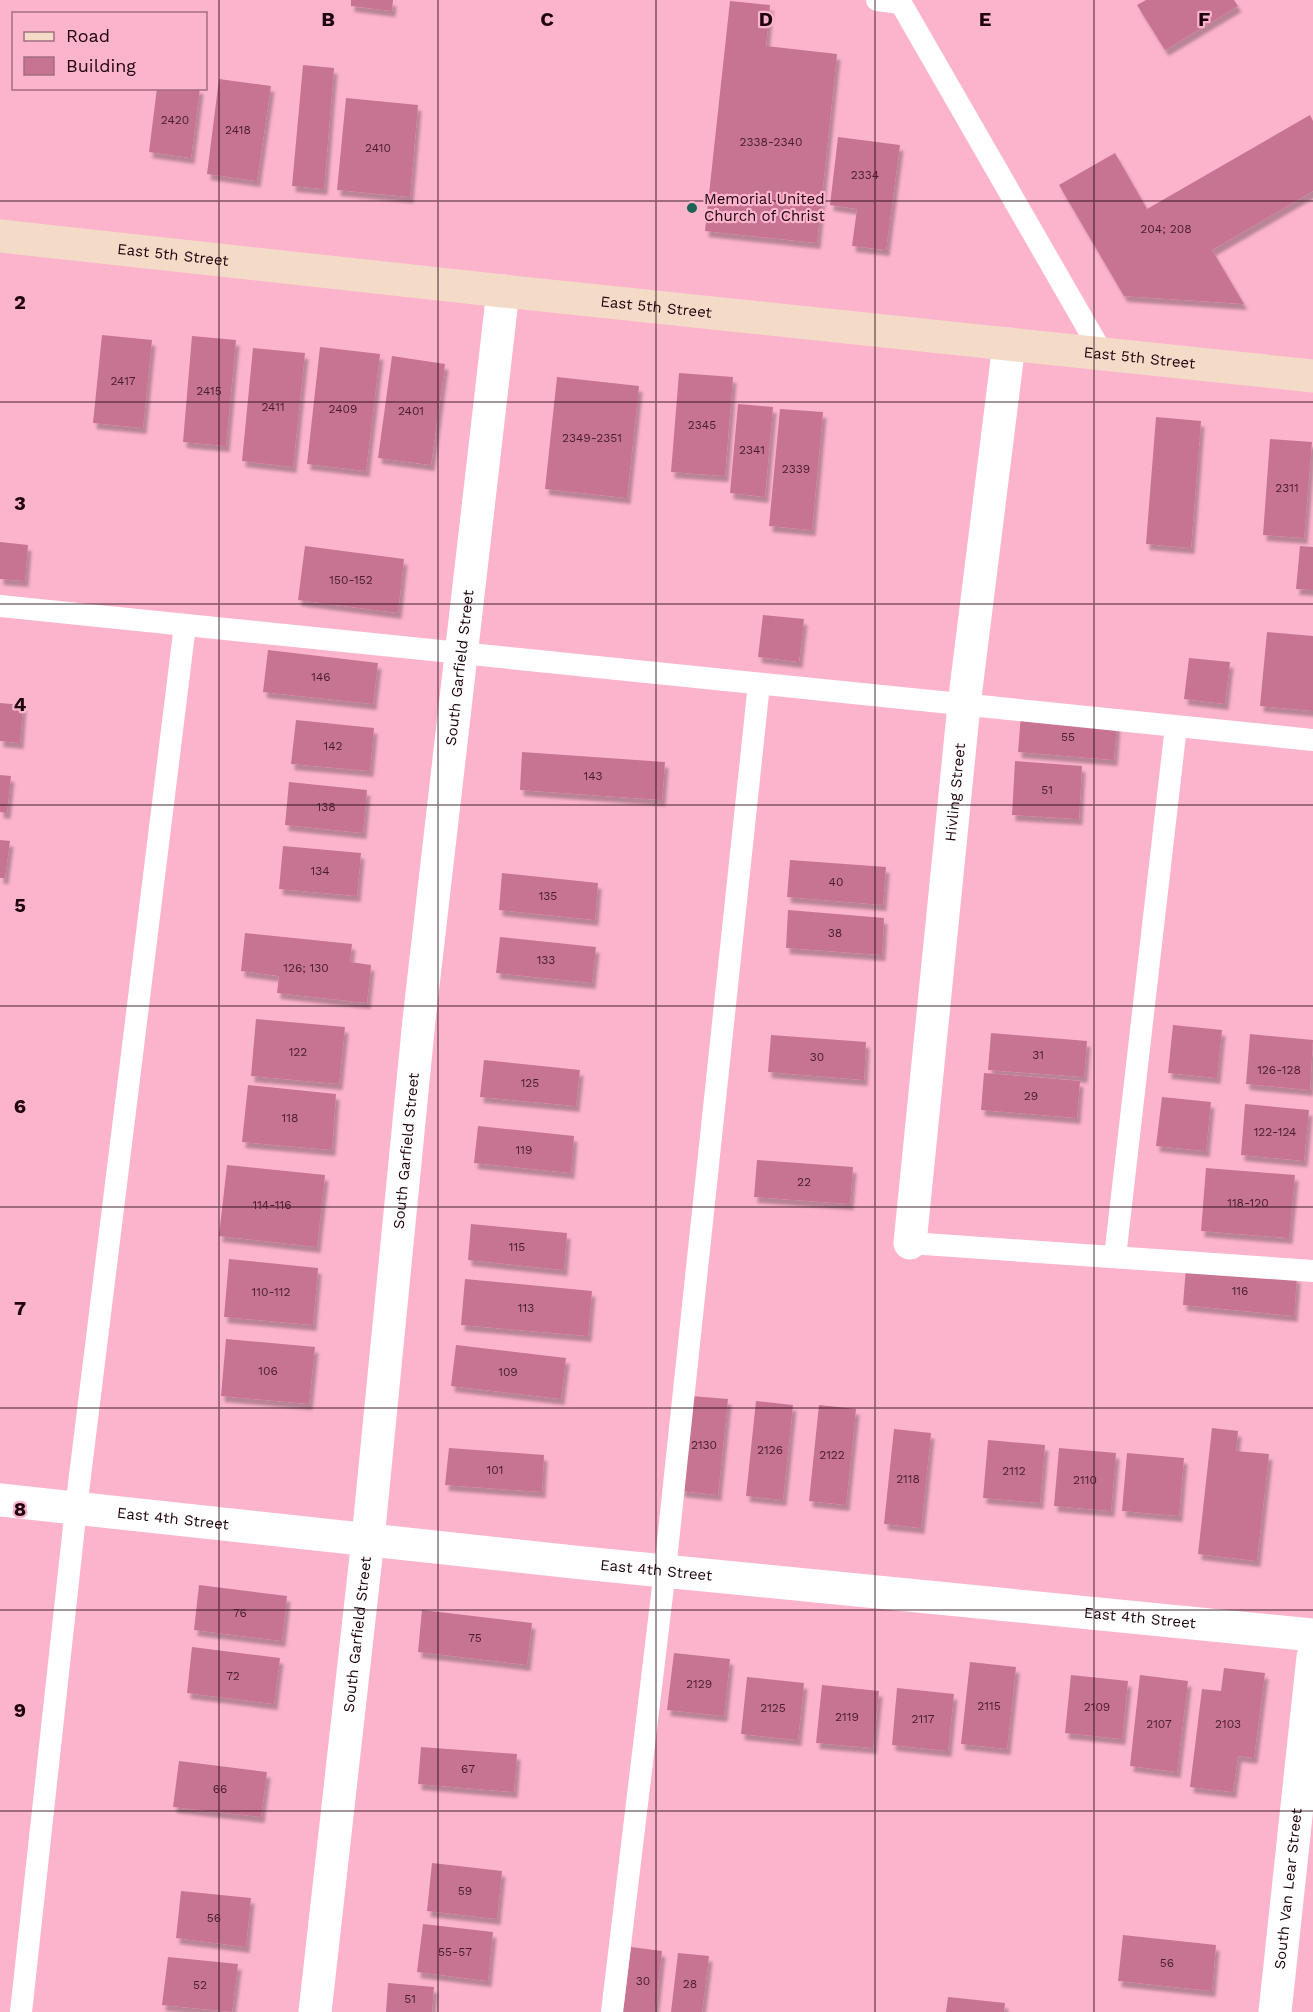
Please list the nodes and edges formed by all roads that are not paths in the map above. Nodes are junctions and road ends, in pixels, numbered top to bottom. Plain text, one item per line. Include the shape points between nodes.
1 (877, 0) edge
2 (900, 1) edge
3 (0, 236) edge
4 (502, 291) junction
5 (1009, 344) junction
6 (1102, 353) junction
7 (1313, 376) edge
8 (0, 606) edge
9 (185, 625) junction
10 (461, 653) junction
11 (759, 684) junction
12 (964, 705) junction
13 (1176, 726) junction
14 (1313, 740) edge
15 (910, 1243) joint
16 (1115, 1257) junction
17 (1313, 1271) edge
18 (0, 1500) edge
19 (76, 1508) junction
20 (368, 1539) junction
21 (665, 1570) junction
22 (1313, 1635) edge
23 (1313, 1657) edge
24 (21, 2012) edge
25 (315, 2012) edge
26 (612, 2012) edge
27 (1275, 2012) edge

1 - 2 lane
2 - 6 lane
3 - 4 street, East 5th Street
4 - 5 street, East 5th Street
4 - 10 street, South Garfield Street
5 - 6 street, East 5th Street
5 - 12 street, Hivling Street
6 - 7 street, East 5th Street
8 - 9 lane
9 - 10 lane
9 - 19 lane
10 - 11 lane
10 - 20 street, South Garfield Street via 419,1020
11 - 12 lane
11 - 21 lane
12 - 13 lane
12 - 15 street, Hivling Street
13 - 14 lane
13 - 16 lane
15 - 16 lane
16 - 17 lane
18 - 19 street, East 4th Street
19 - 20 street, East 4th Street
19 - 24 lane
20 - 21 street, East 4th Street
20 - 25 street, South Garfield Street
21 - 22 street, East 4th Street
21 - 26 lane
23 - 27 street, South Van Lear Street

